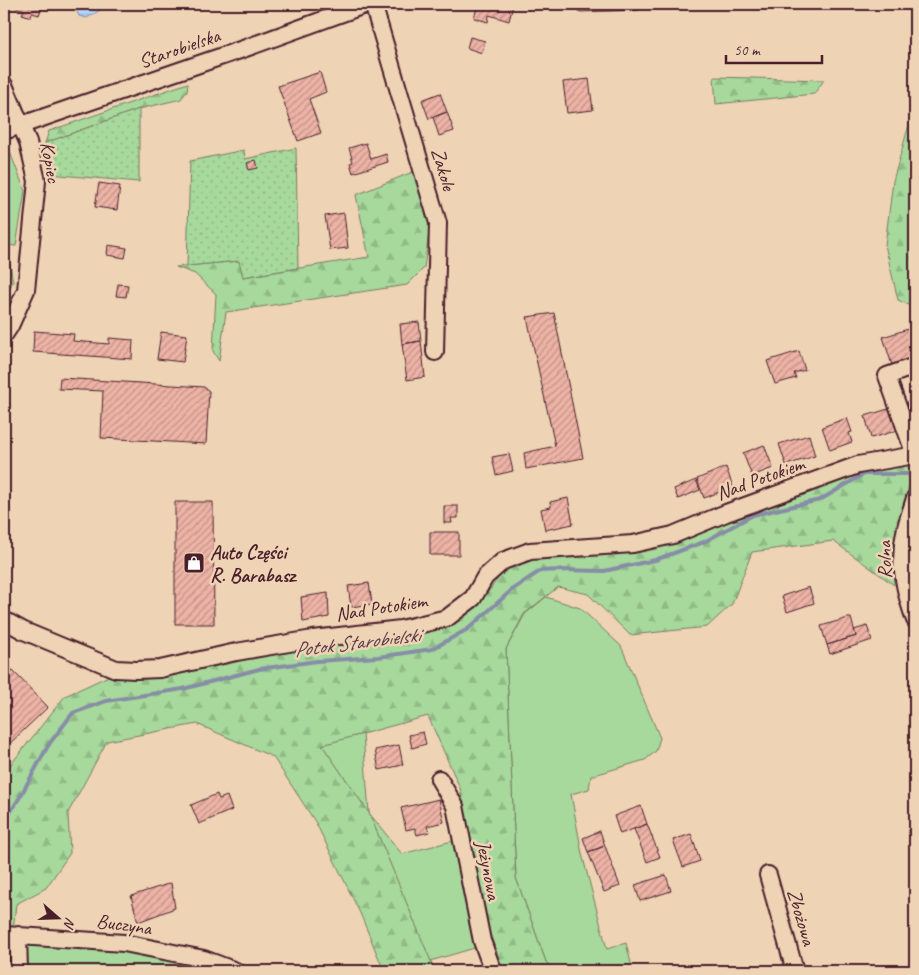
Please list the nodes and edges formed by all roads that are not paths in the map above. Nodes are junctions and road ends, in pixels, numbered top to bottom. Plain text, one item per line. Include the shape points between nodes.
1 (367, 4) edge
2 (373, 4) edge
3 (4, 85) edge
4 (21, 126) junction
5 (4, 131) edge
6 (4, 335) edge
7 (435, 352) dead end
8 (915, 366) edge
9 (915, 454) edge
10 (915, 498) edge
11 (4, 620) edge
12 (915, 620) edge
13 (439, 779) dead end
14 (768, 875) dead end
15 (11, 935) edge
16 (19, 971) edge
17 (236, 971) edge
18 (493, 971) edge
19 (795, 971) edge

1 - 4 street, Starobielska
2 - 7 street, Zakole via 438,223
3 - 4 street, Kopiec
4 - 5 street, Starobielska
4 - 6 street, Kopiec via 37,181 26,290
8 - 9 street via 887,376
9 - 11 street, Nad Potokiem via 858,465 673,535 633,544 530,551 503,561 485,577 473,598 447,618 401,629 313,639 160,669 136,670 116,669
10 - 12 street, Rolna via 904,533 902,566
13 - 18 street, Jeżynowa via 455,806 482,941
14 - 19 street, Zbożowa
15 - 16 street
15 - 17 street, Buczyna via 124,943 204,959

